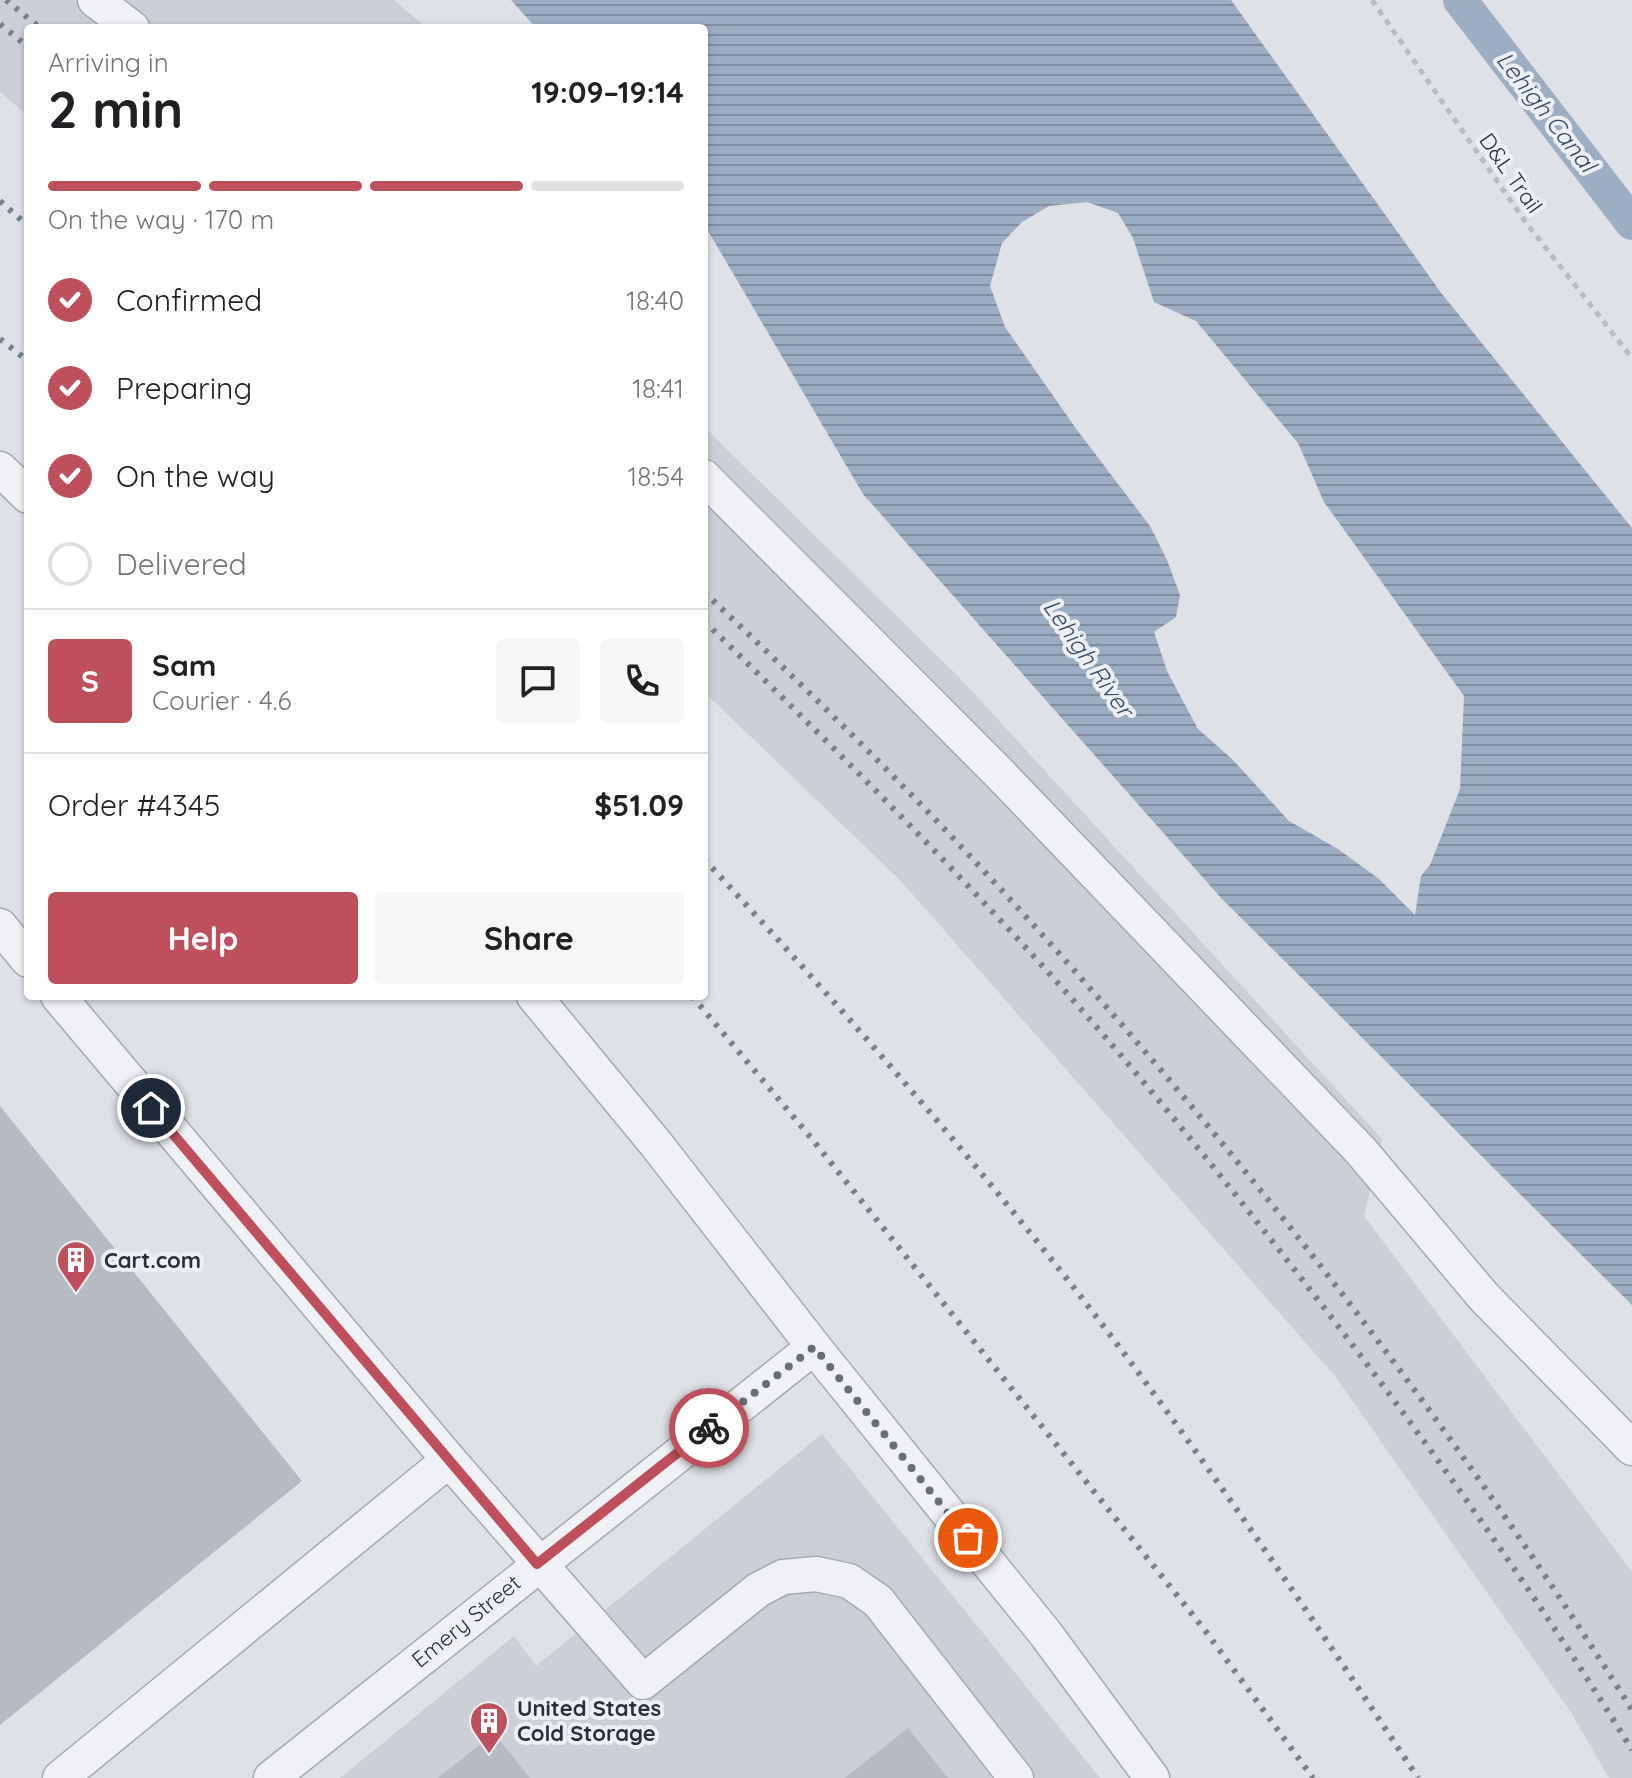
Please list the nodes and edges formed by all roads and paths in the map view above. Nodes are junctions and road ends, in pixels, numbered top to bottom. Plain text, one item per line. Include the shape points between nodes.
1 (95, 0) edge
2 (1372, 0) edge
3 (127, 24) edge
4 (1632, 358) edge
5 (0, 469) edge
6 (708, 481) edge
7 (24, 492) edge
8 (0, 926) edge
9 (24, 955) edge
10 (61, 1000) edge
11 (537, 1000) edge
12 (814, 1347) junction
13 (1632, 1448) edge
14 (449, 1460) junction
15 (537, 1564) junction
16 (60, 1778) edge
17 (271, 1778) edge
18 (1016, 1778) edge
19 (1152, 1778) edge

1 - 3 street
2 - 4 path, D&L Trail via 1524,220
5 - 7 street
6 - 13 street via 1000,774 1328,1116 1484,1297
8 - 9 street
10 - 14 street
11 - 12 street
12 - 15 street, Emery Street
12 - 19 street via 1045,1633
14 - 15 street
14 - 16 street
15 - 17 street, Emery Street
15 - 18 street via 643,1682 758,1590 783,1577 816,1574 849,1581 878,1601

